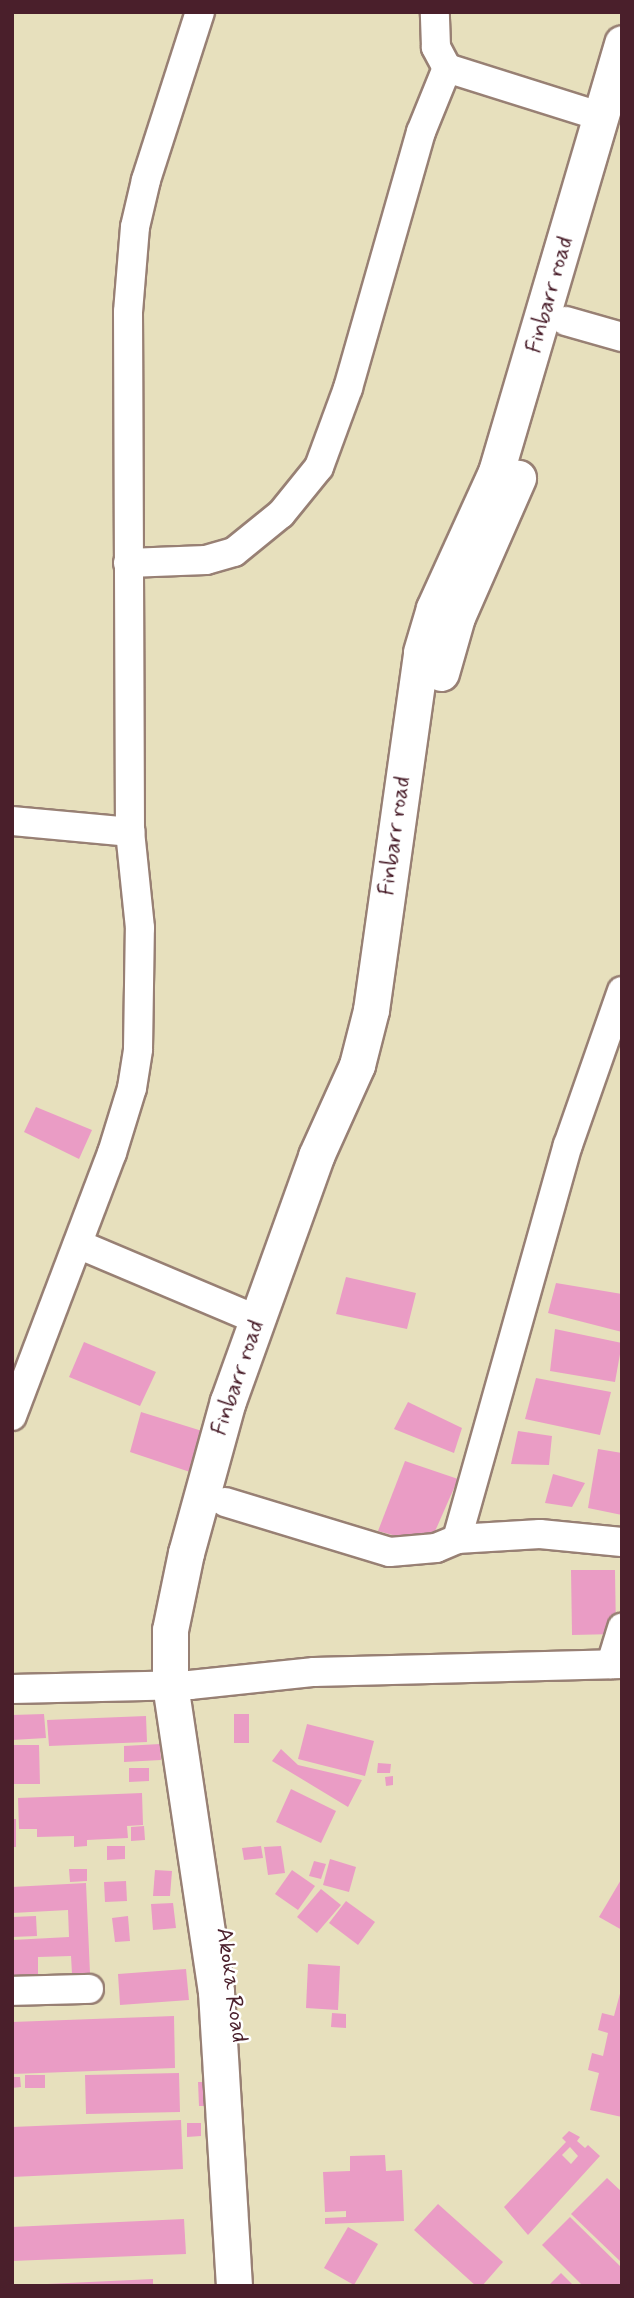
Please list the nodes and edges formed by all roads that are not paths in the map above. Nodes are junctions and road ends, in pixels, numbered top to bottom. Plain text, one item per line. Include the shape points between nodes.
1 (200, 12) edge
2 (435, 12) edge
3 (622, 43) edge
4 (447, 68) junction
5 (611, 119) edge
6 (566, 321) junction
7 (622, 337) edge
8 (128, 563) junction
9 (12, 821) edge
10 (130, 832) junction
11 (622, 991) edge
12 (78, 1244) junction
13 (258, 1320) junction
14 (12, 1416) edge
15 (225, 1502) junction
16 (457, 1539) junction
17 (622, 1542) edge
18 (622, 1628) edge
19 (181, 1632) junction
20 (616, 1664) edge
21 (180, 1686) junction
22 (12, 1689) edge
23 (89, 1989) dead end
24 (12, 1991) edge
25 (234, 2286) edge
26 (250, 2286) edge

1 - 8 street via 161,127 135,227 127,326
2 - 4 street via 436,47
3 - 5 main road, Finbarr road
4 - 5 street
4 - 8 street via 421,132 348,388 319,467 281,514 234,552 206,560
5 - 6 main road, Finbarr road
5 - 13 main road, Finbarr road via 496,472 434,608 421,652 371,1010 357,1065 316,1156
6 - 7 street
6 - 15 main road, Finbarr road via 517,482 443,659 393,1016 377,1074 337,1167 250,1409
8 - 10 street
9 - 10 street
10 - 12 street via 140,928 138,1049 112,1153
11 - 16 street via 568,1145
12 - 13 street
12 - 14 street
13 - 19 main road, Finbarr road via 211,1459
15 - 16 street via 390,1552 436,1548
15 - 19 main road, Finbarr road via 200,1592
16 - 17 street via 540,1535
18 - 20 street
19 - 21 main road
20 - 21 street via 314,1672
21 - 22 street
21 - 25 main road via 216,1992
21 - 26 main road, Akoka Road via 241,2058
23 - 24 street

